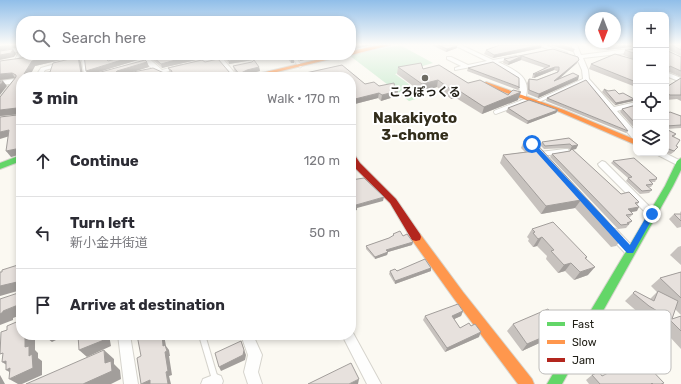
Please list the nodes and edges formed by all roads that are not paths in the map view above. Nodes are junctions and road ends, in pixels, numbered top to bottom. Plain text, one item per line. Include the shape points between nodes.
1 (65, 63) edge
2 (143, 63) edge
3 (149, 63) edge
4 (189, 63) edge
5 (225, 63) edge
6 (298, 63) edge
7 (312, 63) edge
8 (459, 63) edge
9 (488, 63) edge
10 (495, 63) edge
11 (581, 63) edge
12 (140, 64) edge
13 (300, 66) junction
14 (468, 67) junction
15 (457, 69) dead end
16 (155, 70) junction
17 (41, 72) edge
18 (159, 72) edge
19 (232, 72) edge
20 (272, 72) edge
21 (669, 75) edge
22 (586, 79) junction
23 (16, 80) edge
24 (681, 80) edge
25 (0, 83) edge
26 (16, 83) edge
27 (486, 84) edge
28 (529, 100) junction
29 (0, 104) edge
30 (633, 105) edge
31 (612, 110) junction
32 (496, 112) dead end
33 (633, 135) edge
34 (633, 136) edge
35 (565, 151) edge
36 (665, 156) edge
37 (16, 160) edge
38 (681, 163) edge
39 (356, 164) edge
40 (602, 164) dead end
41 (551, 165) edge
42 (0, 166) edge
43 (652, 214) junction
44 (604, 222) edge
45 (630, 251) junction
46 (596, 310) edge
47 (125, 340) edge
48 (203, 340) edge
49 (249, 340) edge
50 (351, 340) edge
51 (560, 374) edge
52 (212, 382) edge
53 (131, 384) edge
54 (256, 384) edge
55 (374, 384) edge
56 (527, 384) edge
57 (554, 384) edge

1 - 17 street
2 - 12 street
3 - 16 street
4 - 16 street
5 - 19 street
6 - 13 lane
7 - 13 street
8 - 14 street
9 - 14 street
10 - 28 street via 525,79
11 - 22 street
13 - 20 street
14 - 15 street
16 - 18 street
21 - 24 street
22 - 28 lane
22 - 31 street
23 - 25 street
26 - 29 street
27 - 28 street
28 - 32 lane
28 - 34 street
30 - 31 street
31 - 33 street
35 - 41 street via 538,151
36 - 38 street
37 - 42 street
38 - 43 street
39 - 56 street via 393,200 409,227 459,296
40 - 43 street
43 - 45 street
44 - 45 street
45 - 46 street
47 - 53 street
48 - 52 lane
49 - 54 street via 255,356 252,372
50 - 55 street
51 - 57 street

